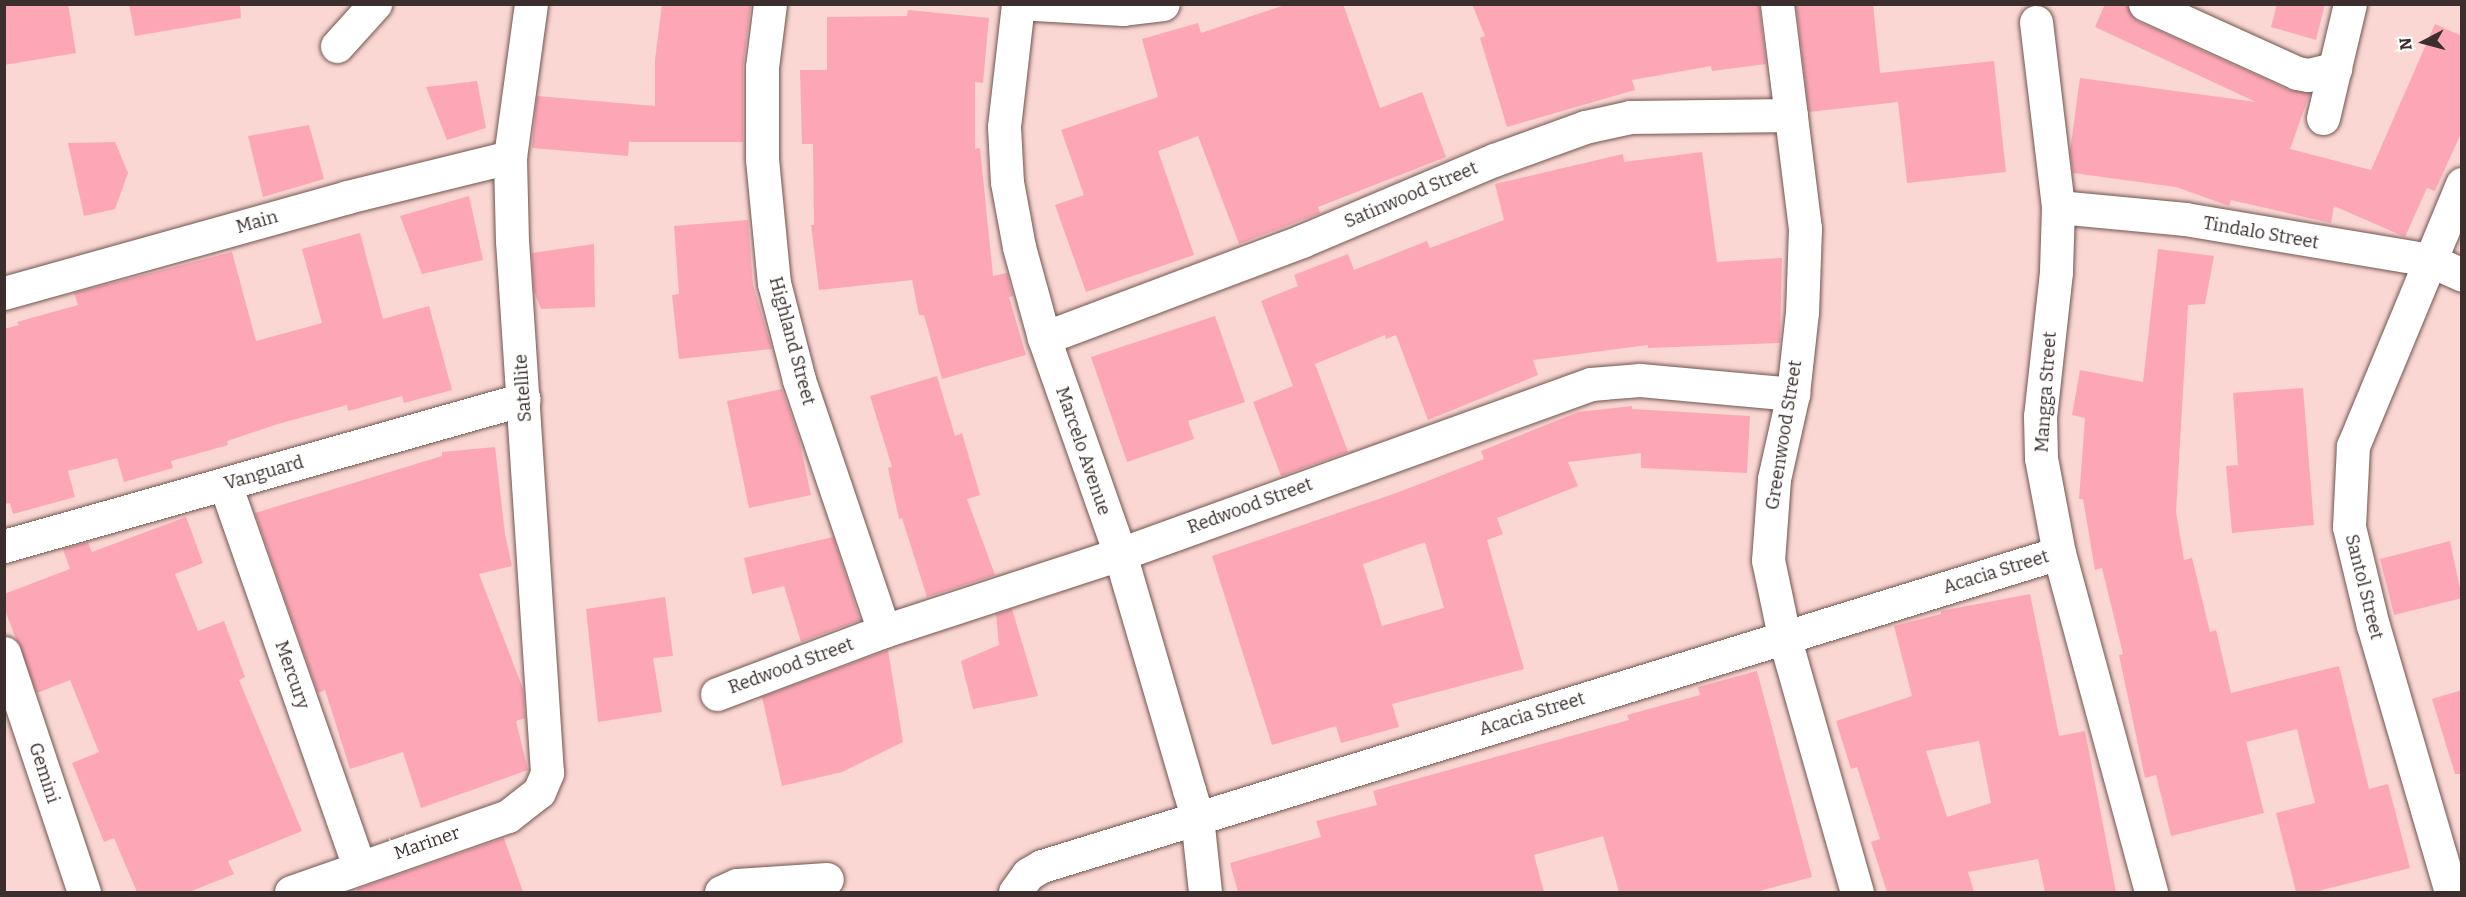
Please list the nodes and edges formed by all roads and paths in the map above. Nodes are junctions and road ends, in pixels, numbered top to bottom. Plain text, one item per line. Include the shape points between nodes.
1 (375, 4) edge
2 (770, 4) edge
3 (1018, 4) edge
4 (1035, 4) edge
5 (1163, 4) edge
6 (1778, 4) edge
7 (2145, 4) edge
8 (2350, 4) edge
9 (531, 5) edge
10 (2036, 22) dead end
11 (337, 46) dead end
12 (2335, 69) junction
13 (1791, 116) junction
14 (2323, 118) dead end
15 (510, 157) junction
16 (2462, 184) edge
17 (2058, 207) junction
18 (2429, 260) junction
19 (2462, 274) edge
20 (4, 293) edge
21 (1044, 338) junction
22 (1793, 394) junction
23 (524, 399) junction
24 (225, 484) junction
25 (4, 546) edge
26 (2059, 553) junction
27 (1120, 554) junction
28 (884, 632) junction
29 (1784, 636) junction
30 (4, 653) edge
31 (717, 694) dead end
32 (547, 773) joint
33 (1197, 817) junction
34 (359, 866) junction
35 (827, 879) dead end
36 (84, 892) edge
37 (291, 892) edge
38 (721, 892) edge
39 (1015, 892) edge
40 (1205, 892) edge
41 (1857, 892) edge
42 (2151, 892) edge
43 (2451, 892) edge

1 - 11 street
2 - 28 street, Highland Street via 762,67 762,159 774,284 799,380
3 - 21 street, Marcelo Avenue via 1004,117 1007,182 1018,247
4 - 5 street via 1123,9
6 - 13 street, Greenwood Street
7 - 12 street via 2297,73 2308,75
8 - 12 street
9 - 15 street, Satellite
10 - 17 street, Mangga Street
12 - 14 street
13 - 21 street, Satinwood Street via 1630,117 1585,127 1494,160 1302,241
13 - 22 street, Greenwood Street via 1804,228 1802,312
15 - 20 street, Main via 347,197
15 - 23 street, Satellite
16 - 18 street, Santol Street
17 - 18 street, Tindalo Street via 2185,219
17 - 26 street, Mangga Street via 2056,272 2040,436
18 - 19 street, Tindalo Street
18 - 43 street, Santol Street via 2354,446 2349,527 2373,626
21 - 27 street, Marcelo Avenue
22 - 27 street, Redwood Street via 1640,380 1591,384
22 - 29 street, Greenwood Street via 1774,479 1768,560
23 - 24 street, Vanguard
23 - 32 street, Satellite
24 - 25 street, Vanguard
24 - 34 street, Mercury
26 - 29 street, Acacia Street
26 - 42 street, Mangga Street
27 - 28 street, Redwood Street
27 - 33 street, Marcelo Avenue
28 - 31 street, Redwood Street
29 - 33 street, Acacia Street
29 - 41 street, Greenwood Street
30 - 36 street, Gemini
32 - 34 street, Mariner via 539,792 508,816
33 - 39 street, Acacia Street via 1042,866 1028,874
33 - 40 street, Marcelo Avenue
34 - 37 street, Mariner
35 - 38 street via 737,885

